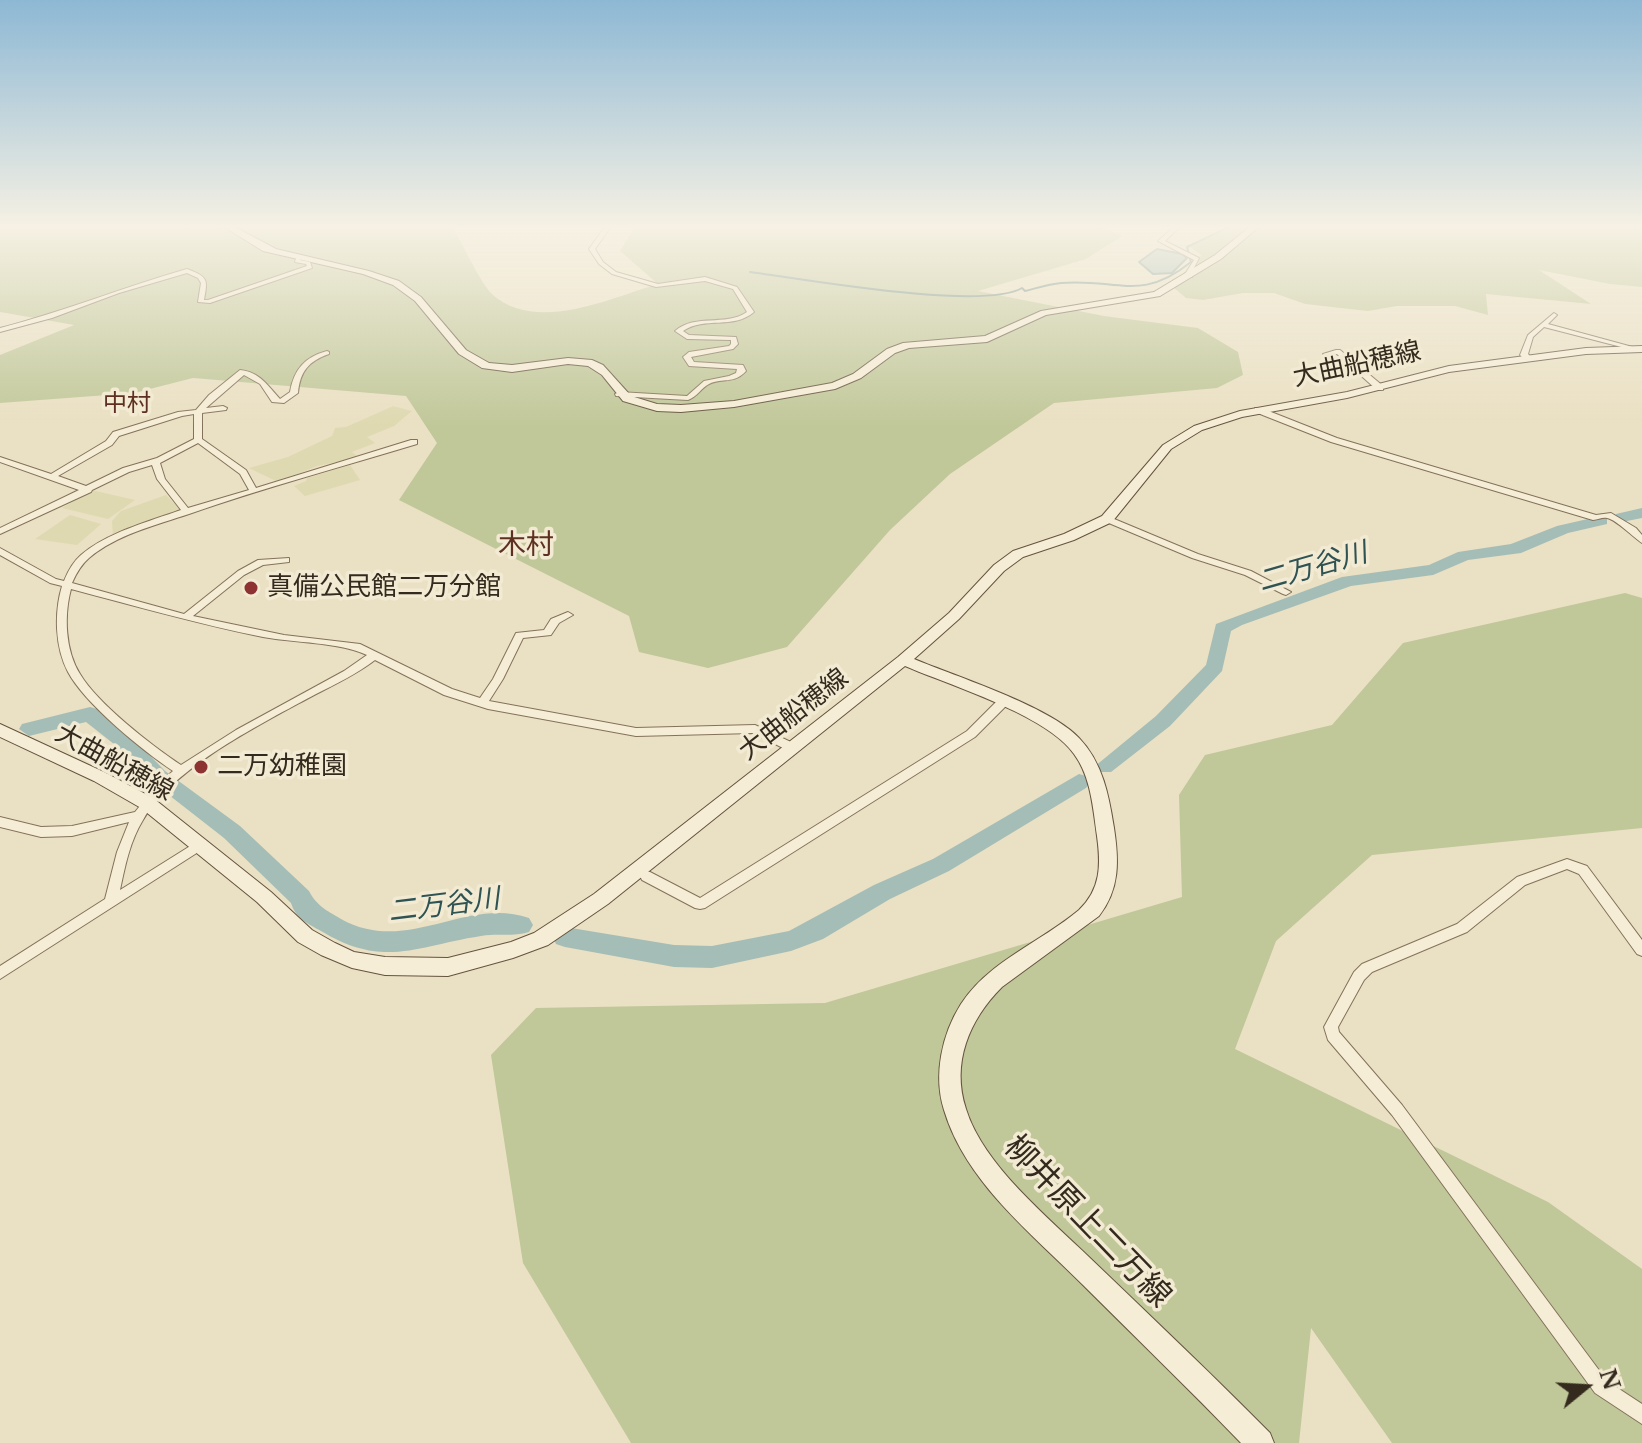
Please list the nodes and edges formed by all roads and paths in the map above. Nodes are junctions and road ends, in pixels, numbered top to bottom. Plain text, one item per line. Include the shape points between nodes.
1 (116, 292) edge
2 (202, 292) edge
3 (236, 292) edge
4 (411, 292) edge
5 (738, 292) edge
6 (1160, 292) edge
7 (1554, 315) dead end
8 (1543, 325) junction
9 (0, 330) edge
10 (1639, 349) edge
11 (327, 353) dead end
12 (1327, 354) dead end
13 (1528, 358) junction
14 (1380, 388) junction
15 (619, 394) junction
16 (223, 408) dead end
17 (1258, 410) junction
18 (200, 411) junction
19 (198, 440) junction
20 (414, 442) dead end
21 (0, 459) edge
22 (155, 461) junction
23 (54, 475) junction
24 (88, 490) junction
25 (254, 491) junction
26 (187, 512) junction
27 (1107, 519) junction
28 (0, 531) edge
29 (1642, 540) edge
30 (0, 551) edge
31 (286, 560) dead end
32 (65, 585) junction
33 (1286, 592) dead end
34 (568, 615) dead end
35 (187, 616) junction
36 (374, 655) junction
37 (903, 660) junction
38 (482, 703) junction
39 (1002, 703) junction
40 (0, 730) edge
41 (791, 747) junction
42 (181, 771) junction
43 (143, 809) junction
44 (0, 822) edge
45 (199, 846) junction
46 (646, 876) dead end
47 (111, 902) junction
48 (1642, 950) edge
49 (0, 973) edge
50 (1642, 1415) edge
51 (1242, 1434) edge
52 (1260, 1443) edge

1 - 9 street
2 - 3 street via 200,301 208,302
4 - 15 main road via 475,362 512,368 582,361 608,373
5 - 15 street via 751,308 747,316 686,325 678,331 687,337 734,338 731,348 687,357 698,365 735,364 740,375 707,382 688,398
6 - 15 main road via 1044,313 987,339 907,345 835,386 683,408 652,407
7 - 8 street
8 - 10 street
8 - 13 street via 1526,343
10 - 13 main road, 大曲船穂線
11 - 18 street via 301,367 288,398 275,400 270,388 243,372
12 - 14 street via 1338,351
13 - 14 main road, 大曲船穂線 via 1449,369
14 - 17 main road, 大曲船穂線
16 - 18 street
17 - 27 main road, 大曲船穂線 via 1198,428 1167,447
17 - 29 street via 1334,440 1596,518 1608,515
18 - 19 street
18 - 23 street via 116,434
19 - 22 street
19 - 25 street via 243,472
20 - 25 street
21 - 23 street
22 - 24 street
22 - 26 street via 161,479
23 - 24 street
24 - 28 street
25 - 26 street
26 - 32 street via 105,543 83,558
27 - 33 street
27 - 37 main road, 大曲船穂線 via 1018,554
30 - 32 street
31 - 35 street via 261,562 241,573
32 - 35 street
32 - 42 street via 62,610 74,673 158,756
34 - 38 street via 547,633 520,635 500,679
35 - 36 street via 284,638 356,646
36 - 38 street
36 - 42 street
37 - 39 main road, 柳井原上二万線
37 - 41 main road, 大曲船穂線
38 - 41 street via 636,732 755,729
39 - 46 street via 971,734 700,904
39 - 51 main road, 柳井原上二万線 via 1049,724 1071,739 1086,760 1103,808 1106,887 1096,908 1001,974 973,1002 958,1030 950,1065 955,1111 976,1152 1025,1210
40 - 43 main road, 大曲船穂線 via 100,777
41 - 45 main road, 大曲船穂線 via 570,921 513,950 448,967 385,966 328,949 305,936
42 - 43 street
43 - 44 street via 72,831 41,832
43 - 45 main road, 大曲船穂線
43 - 47 street via 118,860
45 - 47 street
47 - 49 street
48 - 50 street via 1583,870 1567,864 1521,881 1462,928 1367,968 1331,1027 1601,1387
51 - 52 main road, 柳井原上二万線

